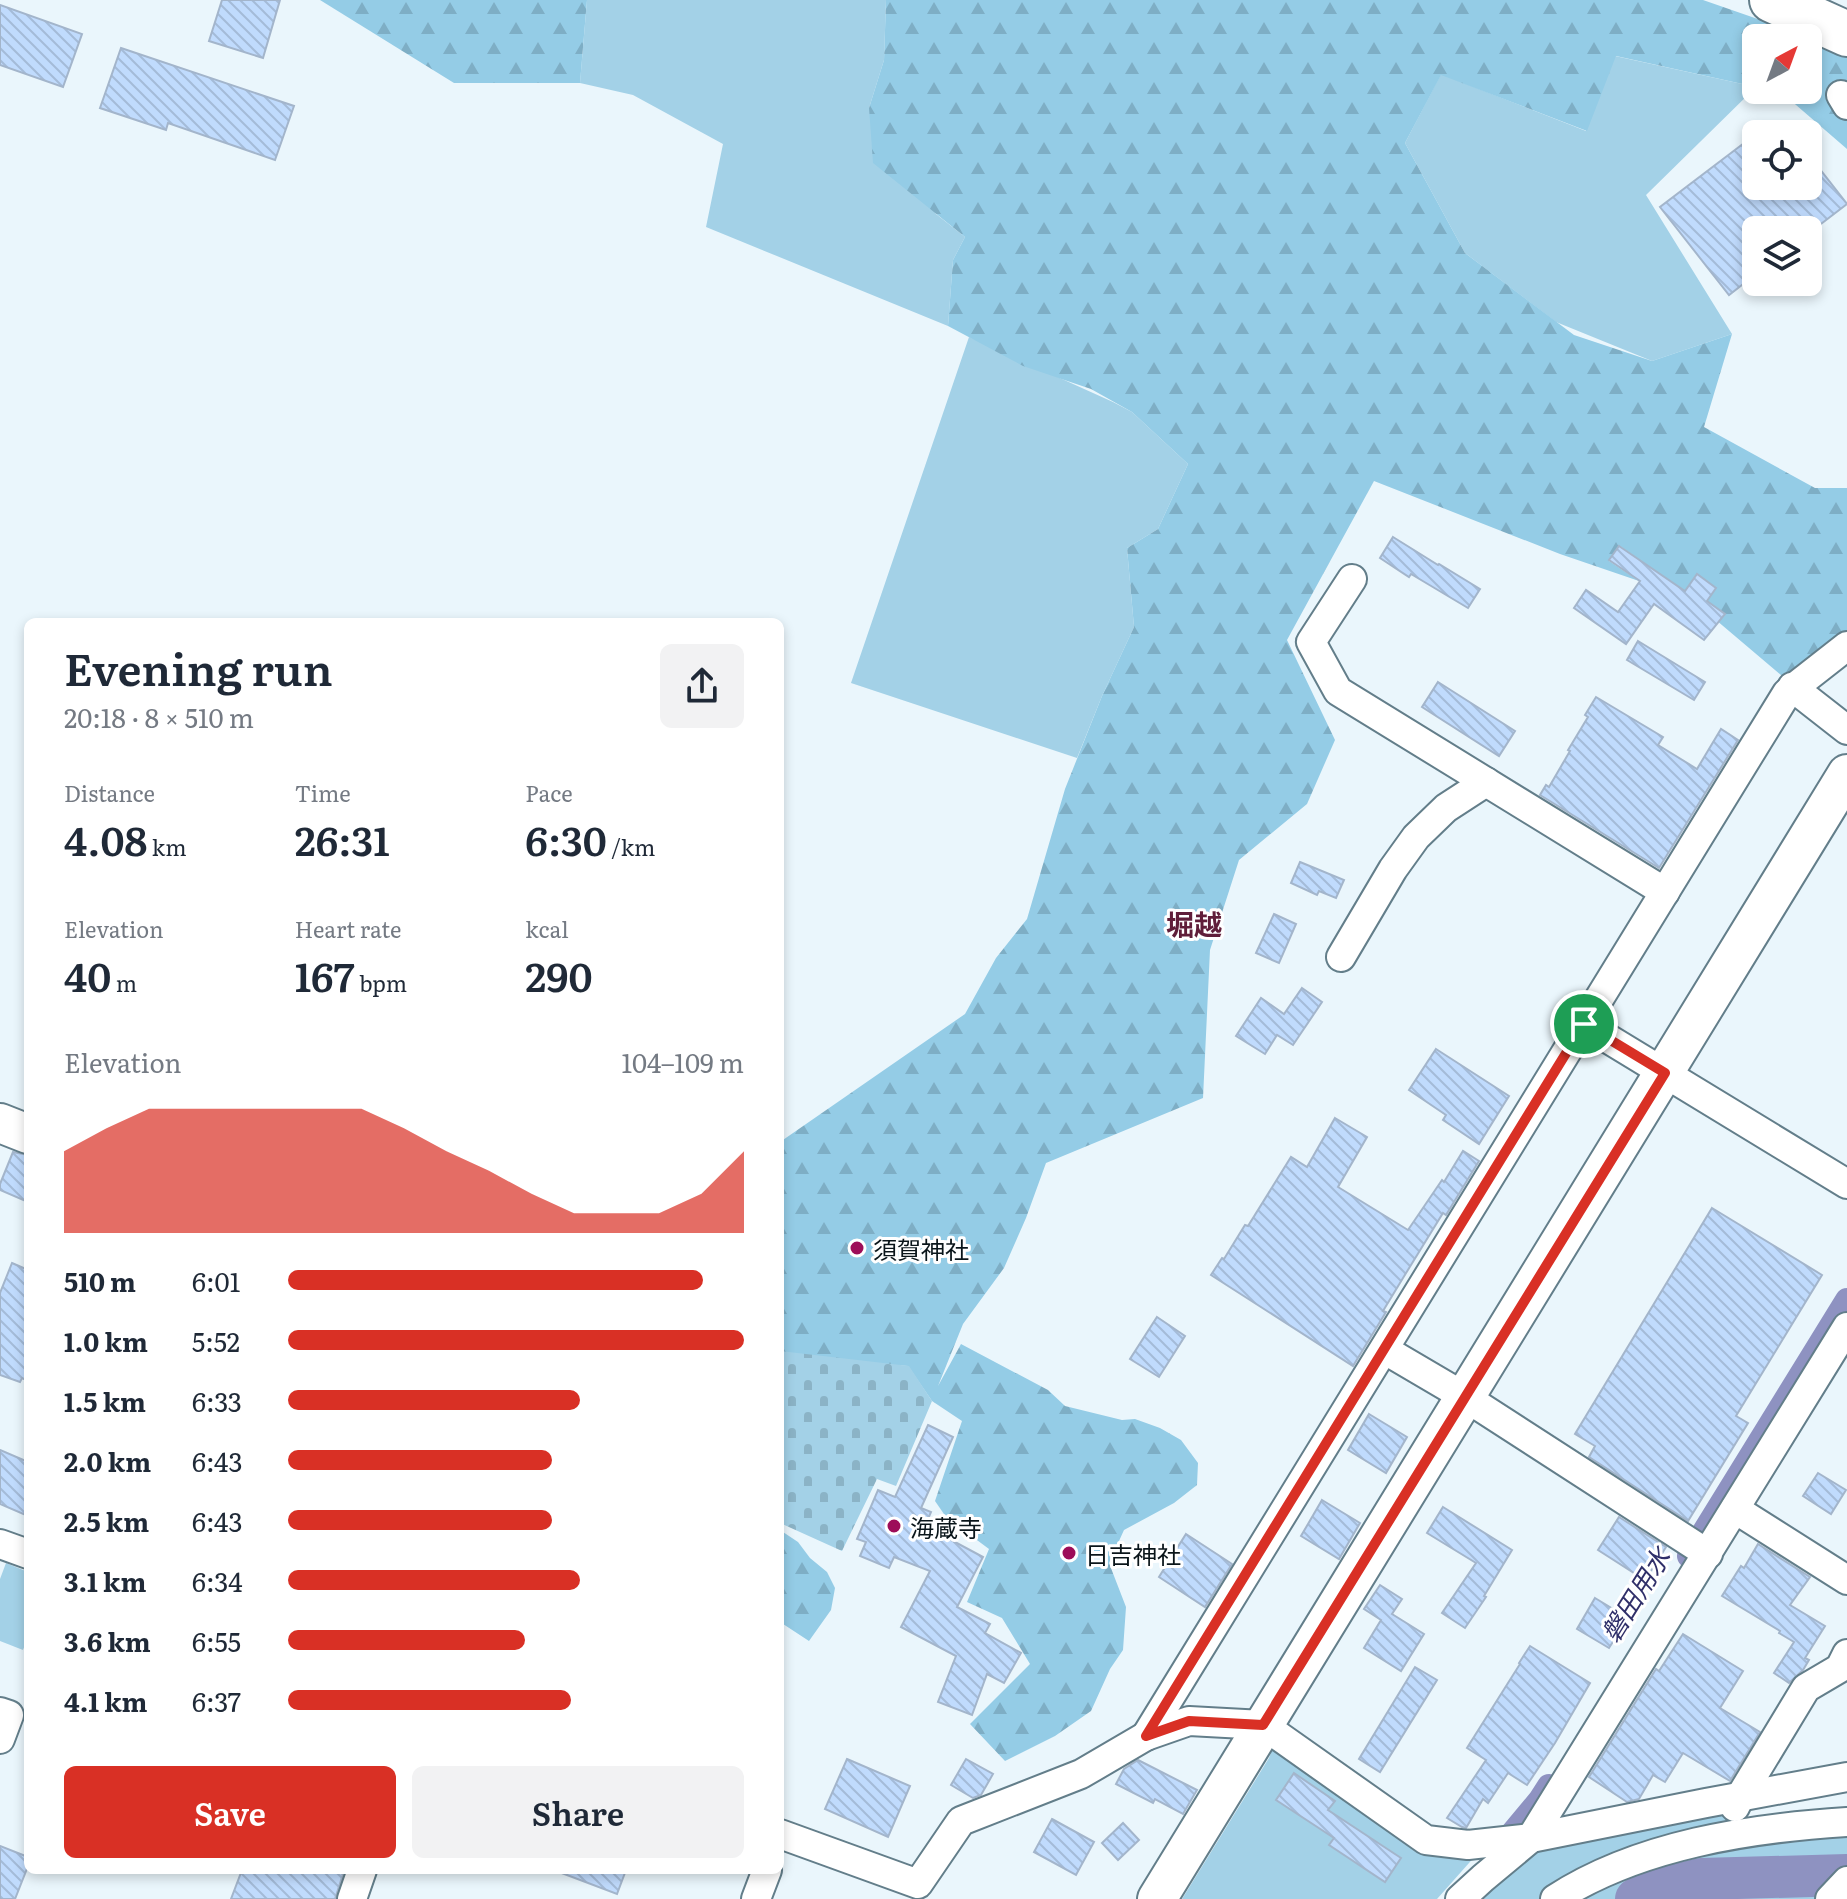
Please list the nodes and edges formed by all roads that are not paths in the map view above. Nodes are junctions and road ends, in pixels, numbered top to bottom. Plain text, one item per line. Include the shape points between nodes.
1 (1772, 0) edge
2 (1847, 34) edge
3 (1352, 579) dead end
4 (1847, 646) edge
5 (1792, 687) junction
6 (1847, 730) edge
7 (1847, 774) edge
8 (1486, 782) junction
9 (1665, 892) junction
10 (1341, 957) dead end
11 (1584, 1024) junction
12 (1665, 1073) junction
13 (0, 1123) edge
14 (24, 1132) edge
15 (1847, 1184) edge
16 (1847, 1327) edge
17 (1385, 1350) junction
18 (1465, 1397) junction
19 (1735, 1509) junction
20 (0, 1544) edge
21 (24, 1553) edge
22 (1708, 1554) junction
23 (1847, 1580) edge
24 (1847, 1654) edge
25 (0, 1712) edge
26 (1263, 1725) junction
27 (1146, 1736) junction
28 (0, 1739) edge
29 (1847, 1777) edge
30 (1740, 1797) junction
31 (1847, 1822) edge
32 (784, 1835) edge
33 (1723, 1837) junction
34 (1531, 1838) junction
35 (361, 1874) edge
36 (765, 1874) edge
37 (1847, 1881) edge
38 (352, 1899) edge
39 (756, 1899) edge
40 (1157, 1899) edge
41 (1460, 1899) edge
42 (1555, 1899) edge
43 (1830, 1899) edge

1 - 2 highway
3 - 8 street via 1311,642 1338,691
4 - 5 street
5 - 6 street
5 - 9 street
7 - 12 street
8 - 9 street
8 - 10 street via 1446,808 1416,837
9 - 11 street
11 - 12 street
11 - 17 street
12 - 15 street
12 - 18 street
13 - 14 street
16 - 19 street
17 - 18 street
17 - 27 street
18 - 22 street
18 - 26 street
19 - 22 street
19 - 23 street
20 - 21 street
22 - 34 street
24 - 30 street via 1840,1668 1806,1688
25 - 28 street via 9,1715
26 - 27 street via 1189,1721
26 - 34 street via 1426,1840 1468,1845
26 - 40 street
27 - 32 street via 1081,1774 961,1821 918,1884
29 - 30 street
30 - 33 street
30 - 34 street
31 - 33 street
33 - 42 street via 1627,1864
34 - 41 street
35 - 38 street
36 - 39 street
37 - 43 street

